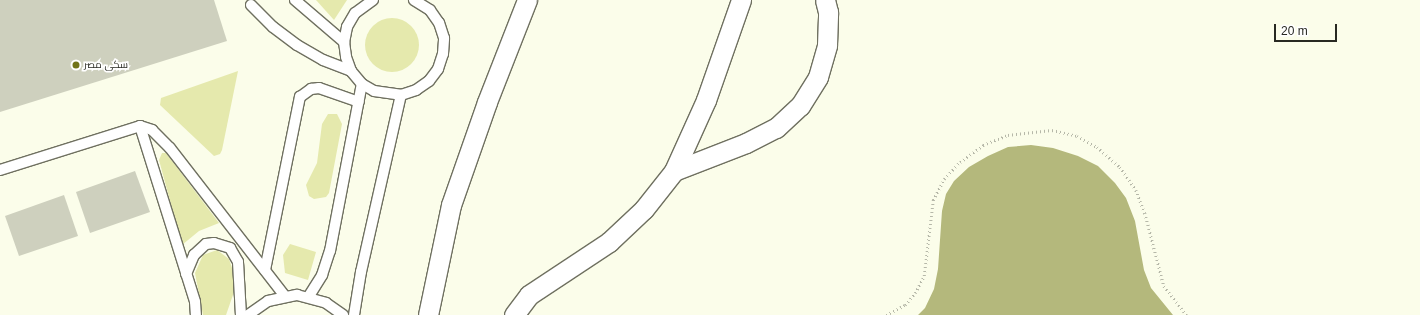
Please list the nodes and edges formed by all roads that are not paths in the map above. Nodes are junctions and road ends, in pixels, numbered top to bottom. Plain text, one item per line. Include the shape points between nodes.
1 (295, 0) edge
2 (414, 0) edge
3 (527, 0) edge
4 (741, 0) edge
5 (825, 0) edge
6 (368, 1) edge
7 (251, 5) dead end
8 (344, 42) junction
9 (351, 71) junction
10 (362, 84) junction
11 (401, 95) junction
12 (358, 102) junction
13 (140, 126) junction
14 (0, 170) edge
15 (674, 171) junction
16 (265, 270) junction
17 (186, 274) junction
18 (285, 296) junction
19 (309, 296) junction
20 (196, 315) edge
21 (241, 315) edge
22 (248, 315) edge
23 (343, 315) edge
24 (354, 315) edge
25 (428, 315) edge
26 (514, 315) edge

1 - 8 lane
2 - 11 lane via 430,10 439,23 444,38 443,54 438,69 429,81 416,90
3 - 25 street via 487,102 451,205
4 - 15 street via 706,100
5 - 15 street via 828,12 827,45 818,77 800,106 776,128 746,144
6 - 8 lane via 355,13 347,27
7 - 9 lane via 273,27 297,45 323,60
8 - 9 lane
9 - 10 lane
10 - 11 lane via 374,91
10 - 12 lane
11 - 24 lane via 360,272
12 - 16 lane via 319,88 312,89 300,97
12 - 19 lane via 327,263
13 - 14 lane
13 - 16 lane via 152,130 170,148
13 - 17 lane
15 - 26 street via 644,209 609,242 529,295
16 - 18 lane
17 - 20 lane
17 - 21 lane via 194,255 206,244 214,242 230,248 238,262
18 - 19 lane
18 - 22 lane via 268,301
19 - 23 lane via 326,303

